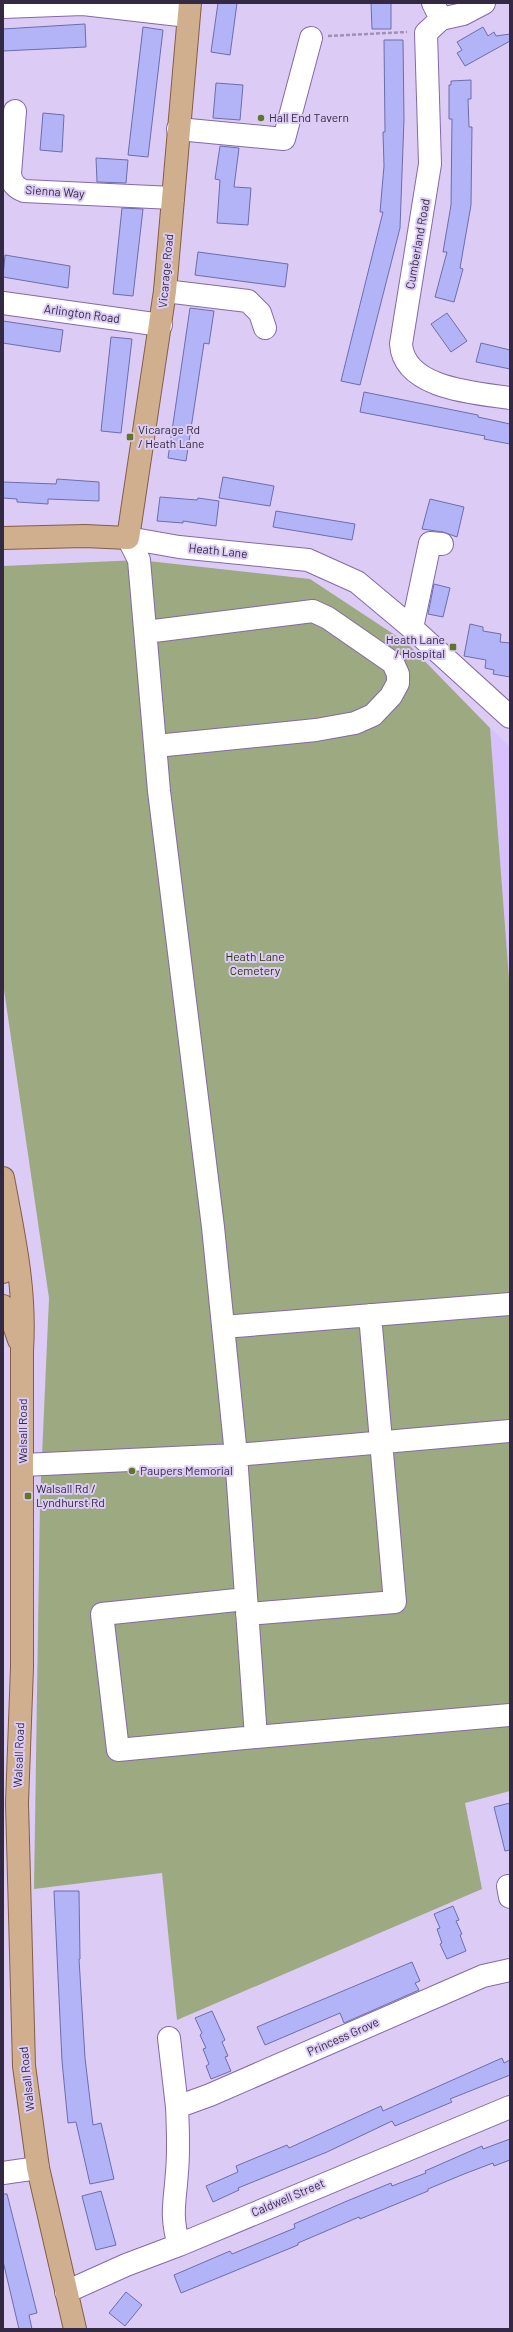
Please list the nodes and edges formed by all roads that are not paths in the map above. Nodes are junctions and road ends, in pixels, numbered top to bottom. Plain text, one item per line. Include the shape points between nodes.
1 (484, 3) edge
2 (3, 7) edge
3 (189, 9) edge
4 (433, 18) edge
5 (311, 38) road end
6 (15, 111) dead end
7 (178, 129) junction
8 (173, 198) junction
9 (165, 291) junction
10 (3, 303) edge
11 (161, 325) junction
12 (265, 328) dead end
13 (510, 398) edge
14 (3, 538) edge
15 (128, 538) junction
16 (442, 544) dead end
17 (412, 628) junction
18 (146, 632) junction
19 (510, 717) edge
20 (156, 746) junction
21 (3, 1178) edge
22 (12, 1226) junction
23 (3, 1272) edge
24 (510, 1304) edge
25 (3, 1306) edge
26 (370, 1315) junction
27 (223, 1327) junction
28 (22, 1350) junction
29 (510, 1431) edge
30 (381, 1442) junction
31 (236, 1455) junction
32 (23, 1465) junction
33 (247, 1607) junction
34 (510, 1715) edge
35 (256, 1737) junction
36 (10, 1804) edge
37 (510, 1970) edge
38 (169, 2038) dead end
39 (177, 2106) junction
40 (510, 2107) edge
41 (38, 2168) junction
42 (3, 2173) edge
43 (179, 2245) junction
44 (66, 2292) junction
45 (76, 2329) edge

1 - 4 street via 463,14
2 - 3 street via 83,4
3 - 7 main road, Vicarage Road
4 - 13 street, Cumberland Road via 430,164 401,344 402,353 415,371 434,384
5 - 7 street via 284,139
6 - 8 street, Sienna Way via 10,174 11,180 19,189
7 - 8 main road, Vicarage Road
8 - 9 main road, Vicarage Road
9 - 11 main road, Vicarage Road
9 - 12 street via 248,302 260,313
10 - 11 street, Arlington Road
11 - 15 main road, Vicarage Road
14 - 15 main road, Heath Lane
15 - 17 street, Heath Lane via 179,547 308,560 357,582
15 - 18 street via 139,560
16 - 17 street via 430,543
17 - 19 street, Heath Lane
18 - 20 street
18 - 20 street via 313,611 328,618 393,663 398,674 398,683 392,696 373,715 355,723 316,730
20 - 27 street
21 - 22 main road, Walsall Road
22 - 23 main road
22 - 28 main road, Walsall Road via 22,1282
24 - 26 street
25 - 28 main road via 10,1314
26 - 27 street
26 - 30 street
27 - 31 street
28 - 32 main road, Walsall Road
29 - 30 street
30 - 31 street
30 - 33 street via 395,1602
31 - 32 street
31 - 33 street
32 - 36 main road, Walsall Road via 22,1667
33 - 35 street
33 - 35 street via 102,1614 118,1750
34 - 35 street
36 - 41 main road, Walsall Road via 24,2066
37 - 39 street, Princess Grove via 483,1976 210,2095
38 - 39 street
39 - 43 street via 178,2153 172,2210
40 - 43 street, Caldwell Street
41 - 42 street
41 - 44 main road, Walsall Road
43 - 44 street, Caldwell Street
44 - 45 main road, Walsall Road

